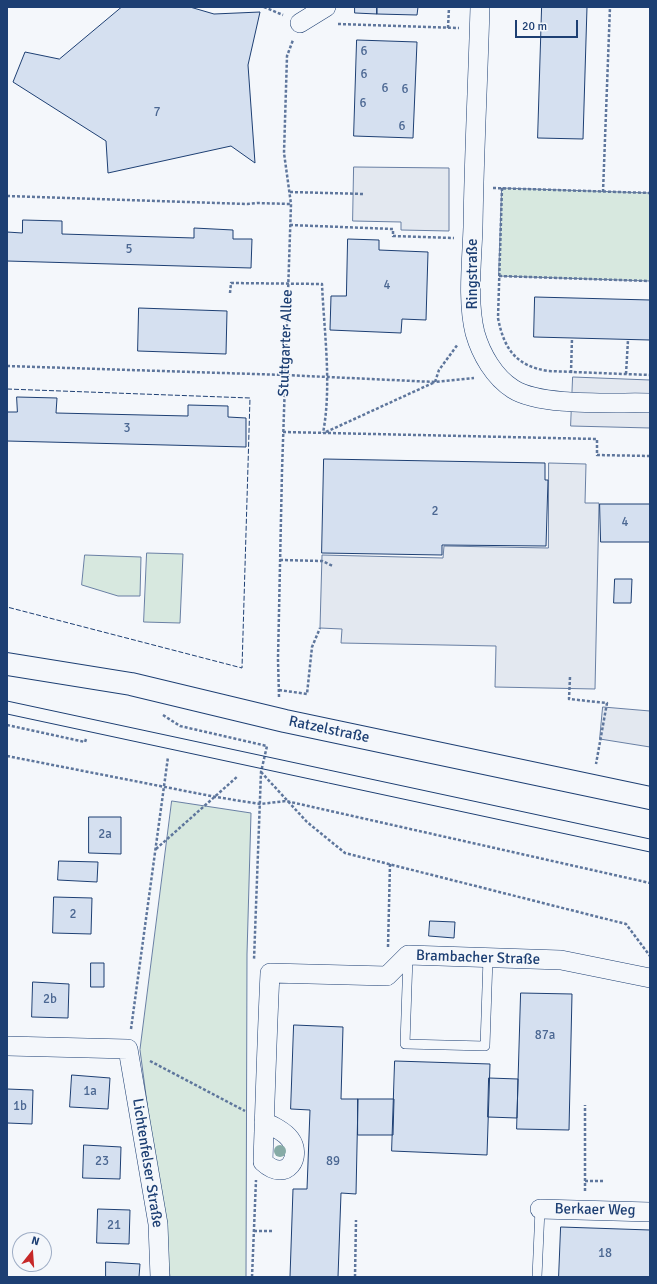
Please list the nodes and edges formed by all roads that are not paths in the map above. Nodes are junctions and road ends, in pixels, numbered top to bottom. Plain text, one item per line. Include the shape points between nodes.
1 (326, 7) edge
2 (480, 7) edge
3 (300, 23) road end
4 (650, 403) edge
5 (7, 664) edge
6 (650, 798) edge
7 (408, 956) junction
8 (488, 958) junction
9 (650, 978) edge
10 (7, 1046) edge
11 (264, 1122) road end
12 (540, 1209) joint
13 (650, 1212) edge
14 (160, 1277) edge
15 (537, 1277) edge

1 - 3 street
2 - 4 street, Ringstraße via 473,187 472,312 476,334 488,362 499,378 522,394 550,400
5 - 6 main road, Ratzelstraße via 131,684 285,721
7 - 8 street, Brambacher Straße
7 - 8 lane via 405,1044 485,1046
7 - 11 street, Brambacher Straße via 387,976 270,973
8 - 9 street, Brambacher Straße via 561,960
10 - 14 street, Lichtenfelser Straße via 128,1049 158,1224
12 - 13 street, Berkaer Weg
12 - 15 lane

